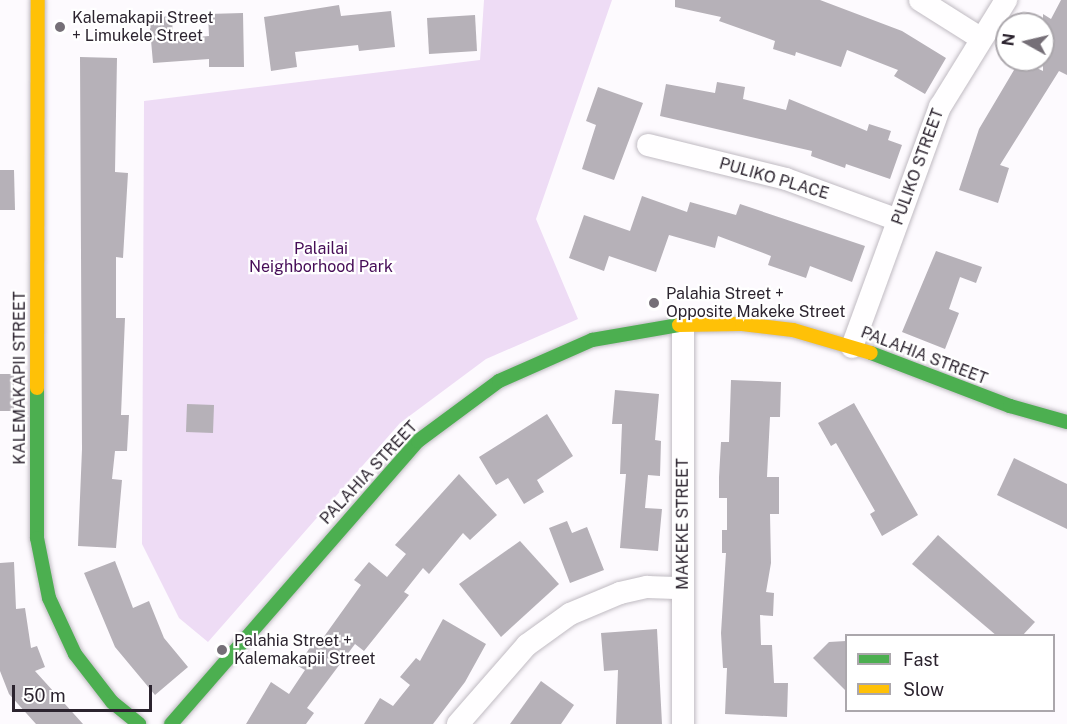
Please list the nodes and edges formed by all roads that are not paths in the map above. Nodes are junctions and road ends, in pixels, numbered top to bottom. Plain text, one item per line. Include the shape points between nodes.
1 (38, 0) edge
2 (920, 0) edge
3 (1006, 0) edge
4 (980, 38) junction
5 (648, 145) dead end
6 (898, 220) junction
7 (683, 324) junction
8 (852, 347) junction
9 (1067, 422) edge
10 (683, 588) junction
11 (140, 724) edge
12 (171, 724) edge
13 (458, 724) edge
14 (683, 724) edge

1 - 11 street, KALEMAKAPII STREET via 38,548 49,598 75,654 112,702
2 - 4 street
3 - 4 street, PULIKO STREET
4 - 6 street, PULIKO STREET via 940,107
5 - 6 street, PULIKO PLACE via 786,179
6 - 8 street, PULIKO STREET
7 - 8 street, PALAHIA STREET via 742,324 793,330
7 - 10 street, MAKEKE STREET
7 - 12 street, PALAHIA STREET via 602,338 544,358 456,409 383,479
8 - 9 street, PALAHIA STREET via 1010,406
10 - 13 street via 647,587 620,593 570,614 526,645
10 - 14 street, MAKEKE STREET

